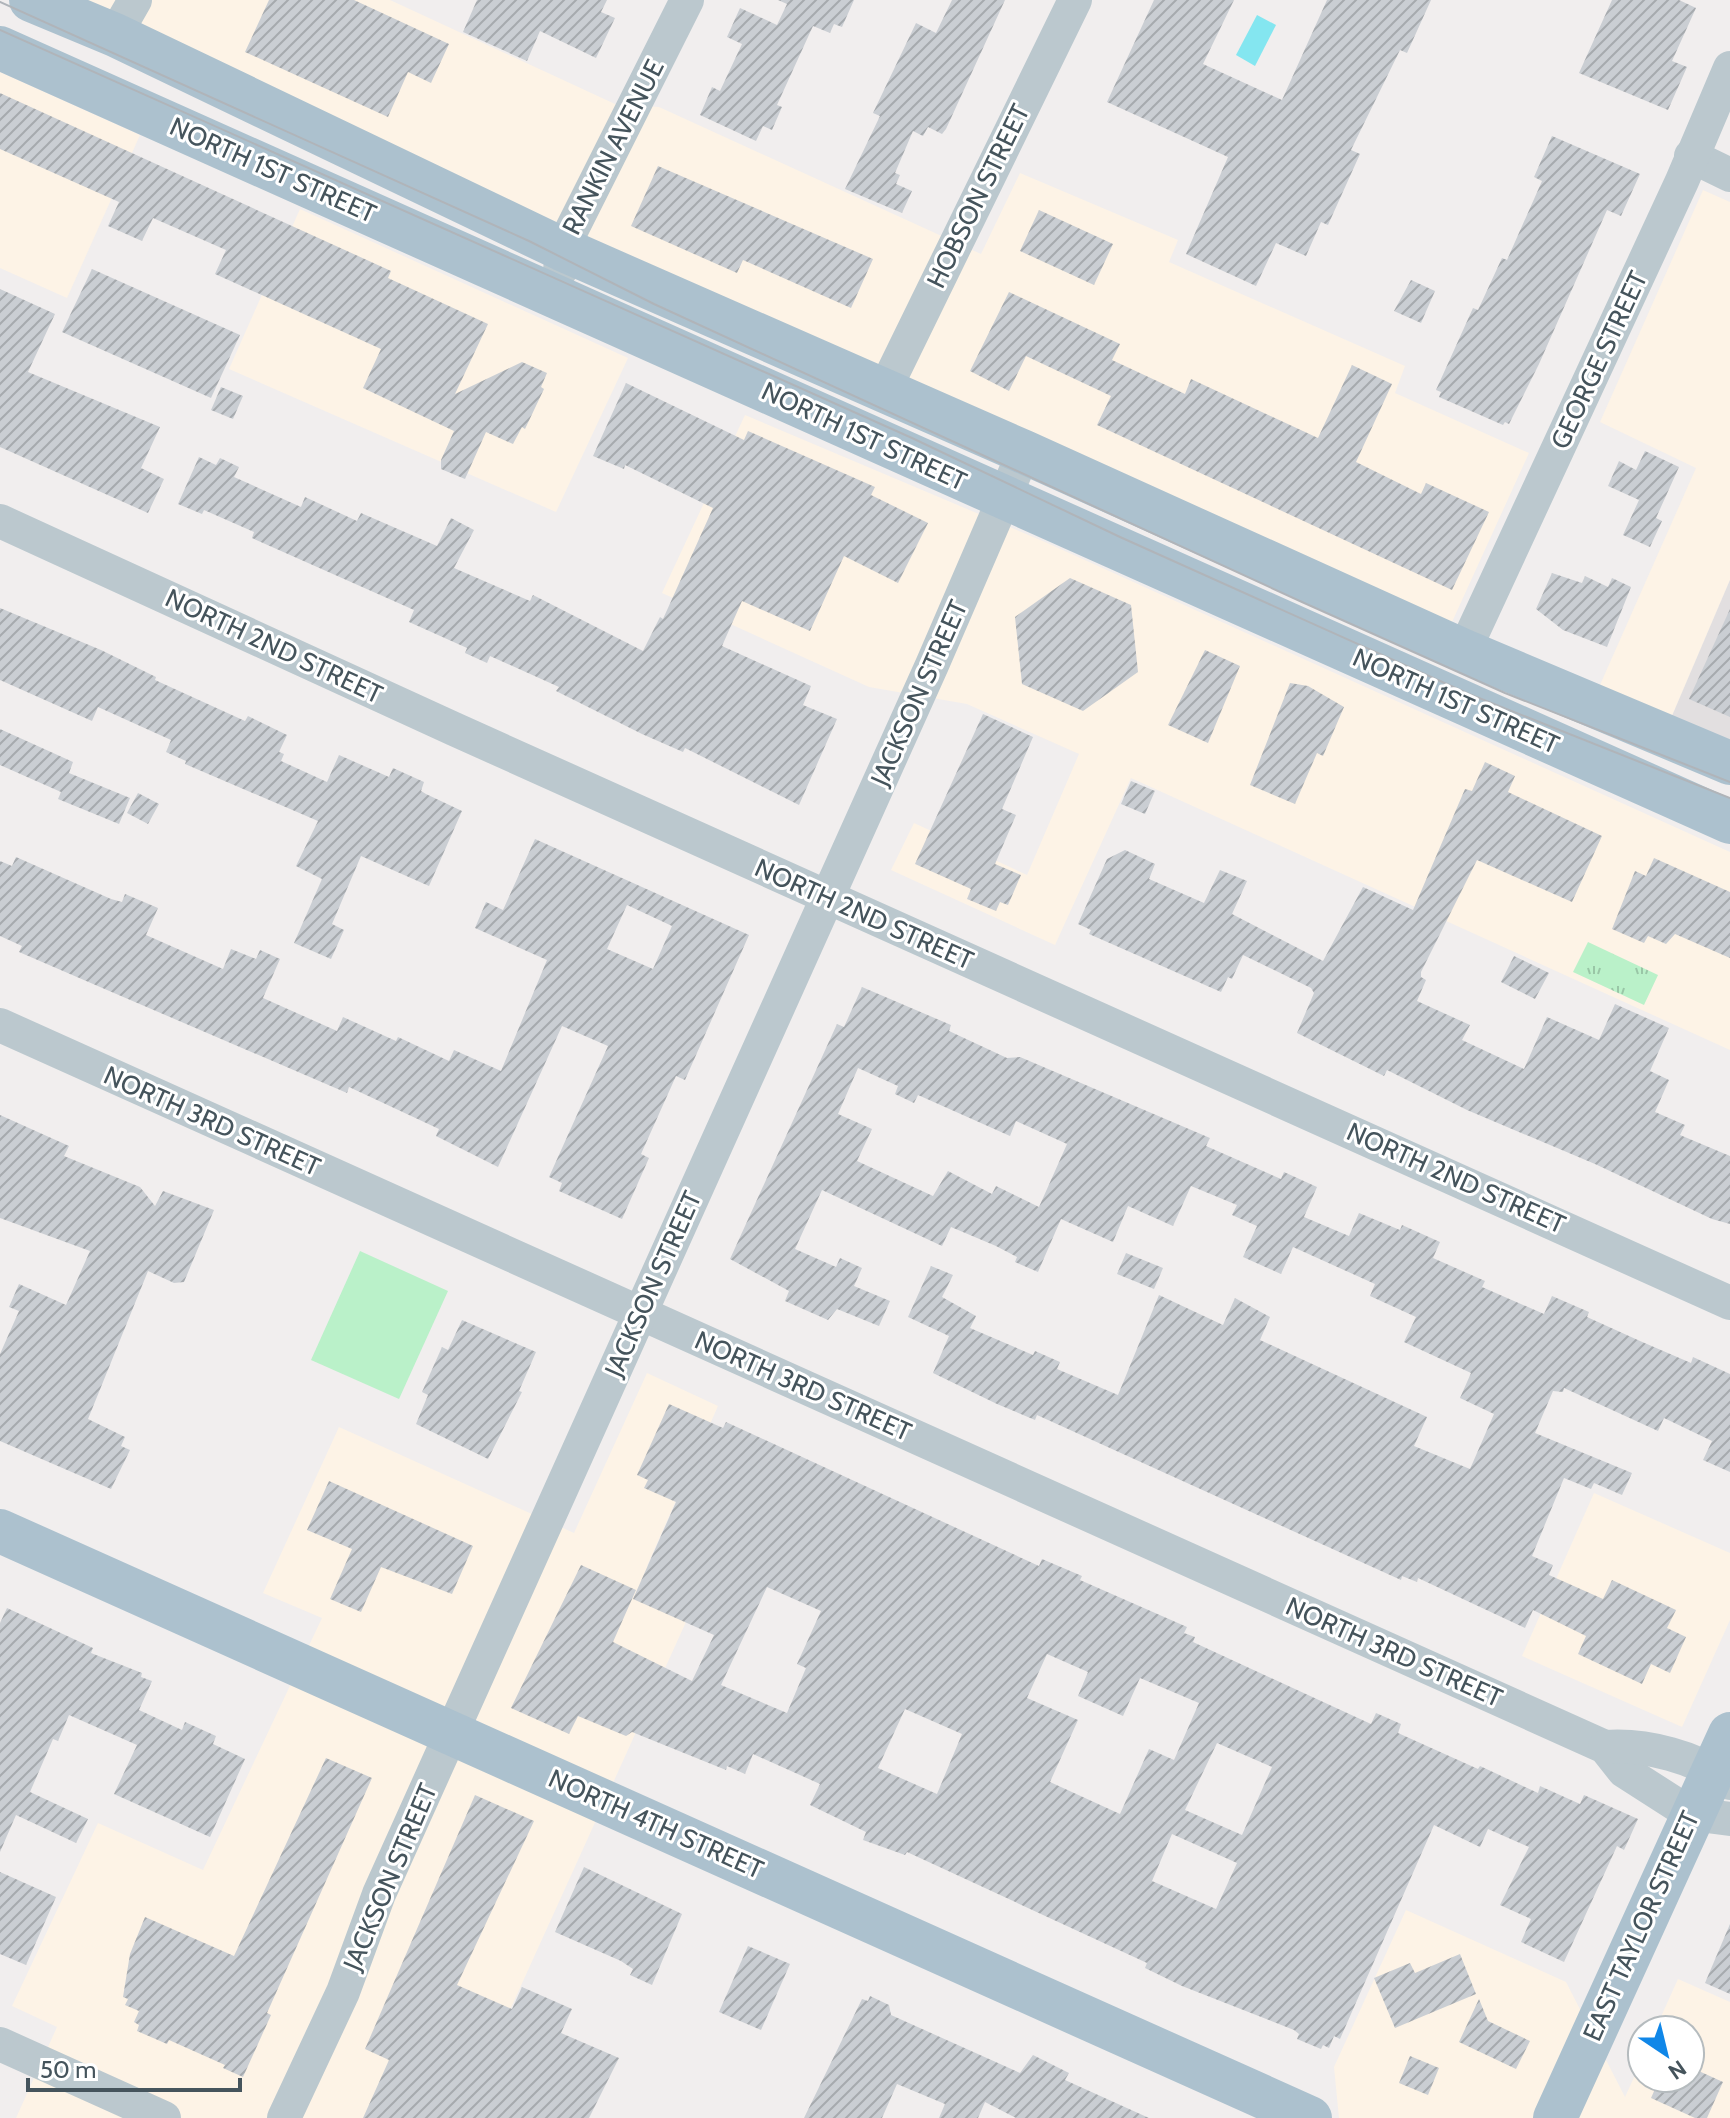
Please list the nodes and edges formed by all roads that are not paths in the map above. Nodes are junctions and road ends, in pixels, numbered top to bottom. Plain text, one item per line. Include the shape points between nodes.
1 (31, 0) edge
2 (687, 0) edge
3 (1075, 0) edge
4 (125, 17) edge
5 (0, 48) edge
6 (1730, 68) edge
7 (1691, 156) junction
8 (1730, 175) edge
9 (562, 249) junction
10 (563, 299) junction
11 (883, 393) junction
12 (1024, 452) junction
13 (1005, 500) junction
14 (0, 521) edge
15 (1464, 651) junction
16 (1730, 763) edge
17 (1730, 822) edge
18 (827, 896) junction
19 (0, 1025) edge
20 (1730, 1303) edge
21 (640, 1313) junction
22 (0, 1531) edge
23 (452, 1732) junction
24 (1605, 1747) junction
25 (1725, 1762) edge
26 (1711, 1816) edge
27 (0, 2044) edge
28 (164, 2118) edge
29 (284, 2118) edge
30 (1310, 2118) edge
31 (1555, 2118) edge

1 - 4 main road, NORTH 1ST STREET
2 - 9 street, RANKIN AVENUE
3 - 11 street, HOBSON STREET
4 - 9 main road, NORTH 1ST STREET
5 - 10 main road, NORTH 1ST STREET
6 - 7 street, GEORGE STREET
7 - 8 street
7 - 15 street, GEORGE STREET
9 - 10 street, RANKIN AVENUE
9 - 11 main road, NORTH 1ST STREET
10 - 13 main road, NORTH 1ST STREET
11 - 12 main road, NORTH 1ST STREET
12 - 13 street, JACKSON STREET
12 - 15 main road, NORTH 1ST STREET
13 - 17 main road, NORTH 1ST STREET
13 - 18 street, JACKSON STREET
14 - 18 street, NORTH 2ND STREET
15 - 16 main road, NORTH 1ST STREET
18 - 20 street, NORTH 2ND STREET
18 - 21 street, JACKSON STREET
19 - 21 street, NORTH 3RD STREET
21 - 23 street, JACKSON STREET
21 - 24 street, NORTH 3RD STREET
22 - 23 main road, NORTH 4TH STREET
23 - 29 street, JACKSON STREET
23 - 30 main road, NORTH 4TH STREET
24 - 25 street, NORTH 3RD STREET via 1635,1745
24 - 26 street, NORTH 3RD STREET via 1624,1771
25 - 26 main road, EAST TAYLOR STREET
26 - 31 main road, EAST TAYLOR STREET
27 - 28 street

